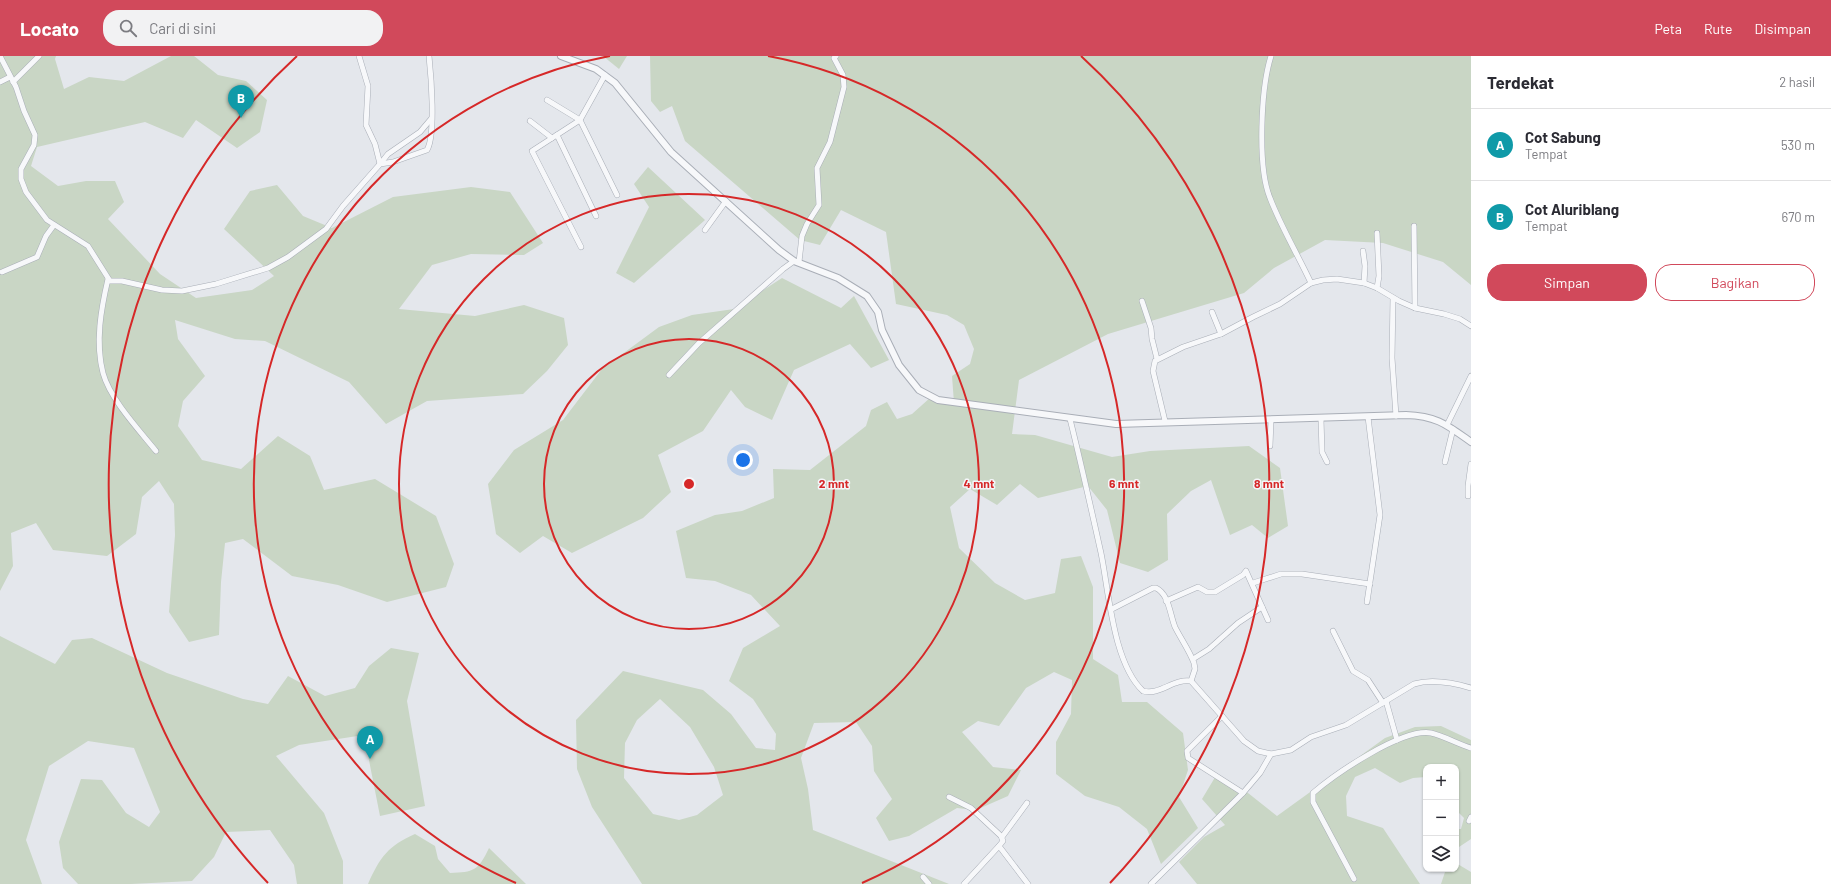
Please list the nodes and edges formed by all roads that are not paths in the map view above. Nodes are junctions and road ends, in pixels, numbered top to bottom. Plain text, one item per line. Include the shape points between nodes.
1 (0, 56) edge
2 (38, 56) edge
3 (359, 56) edge
4 (429, 56) edge
5 (561, 56) edge
6 (836, 56) edge
7 (1271, 56) edge
8 (605, 75) junction
9 (12, 79) junction
10 (0, 82) edge
11 (547, 100) dead end
12 (431, 119) junction
13 (580, 120) junction
14 (530, 121) dead end
15 (554, 137) junction
16 (380, 164) junction
17 (617, 195) dead end
18 (726, 200) junction
19 (596, 216) dead end
20 (54, 225) junction
21 (1414, 226) dead end
22 (705, 230) dead end
23 (1377, 233) dead end
24 (581, 247) dead end
25 (1363, 251) dead end
26 (797, 261) junction
27 (2, 272) dead end
28 (108, 279) junction
29 (1311, 283) junction
30 (1364, 283) junction
31 (1378, 288) junction
32 (1393, 298) junction
33 (1142, 301) dead end
34 (1415, 308) junction
35 (1212, 312) dead end
36 (1471, 326) edge
37 (1221, 334) junction
38 (1157, 359) junction
39 (669, 375) dead end
40 (1471, 376) edge
41 (1396, 416) junction
42 (1368, 417) junction
43 (1070, 418) junction
44 (1321, 418) junction
45 (1271, 420) junction
46 (1166, 421) junction
47 (1447, 425) junction
48 (1453, 429) junction
49 (1471, 442) edge
50 (1270, 446) dead end
51 (156, 451) dead end
52 (1327, 462) dead end
53 (1445, 462) dead end
54 (1471, 464) edge
55 (1468, 496) dead end
56 (1253, 583) junction
57 (1370, 584) junction
58 (1166, 601) junction
59 (1367, 602) dead end
60 (1262, 607) junction
61 (1112, 609) junction
62 (1268, 620) dead end
63 (1333, 631) dead end
64 (1193, 659) junction
65 (1191, 681) junction
66 (1471, 688) edge
67 (1385, 702) junction
68 (1222, 716) junction
69 (1397, 740) junction
70 (1471, 748) edge
71 (1271, 754) junction
72 (1243, 793) junction
73 (949, 797) dead end
74 (1027, 803) dead end
75 (1002, 837) junction
76 (999, 846) junction
77 (923, 877) dead end
78 (1354, 879) dead end
79 (929, 884) edge
80 (964, 884) edge
81 (1028, 884) edge
82 (1151, 884) edge

1 - 9 street
2 - 9 street
3 - 16 street via 368,86 366,125 375,144
4 - 12 street
5 - 8 street
6 - 26 street via 834,58 843,75 844,87 830,142 818,168 819,205 802,236
7 - 29 street via 1264,87 1262,138 1266,182 1270,199
8 - 13 street
8 - 18 street via 625,94 671,152
9 - 10 street
9 - 20 street via 36,135 34,145 20,169 23,185 45,218
11 - 13 street
12 - 16 street via 420,132 388,154
12 - 16 street via 427,150
13 - 15 street
13 - 17 street
14 - 15 street
15 - 19 street
15 - 24 street via 532,151
16 - 28 street via 326,228 288,257 268,268 216,284 182,291 162,290 122,281 112,282
18 - 22 street
18 - 26 street via 779,250
20 - 27 street via 37,257
20 - 28 street via 88,246
21 - 34 street
23 - 31 street
25 - 30 street
26 - 39 street via 699,343
26 - 43 street via 838,278 867,296 878,312 882,330 899,365 919,390 938,400
28 - 51 street via 100,320 103,374 119,403
29 - 30 street via 1337,279
29 - 37 street via 1280,304
30 - 31 street
31 - 32 street
32 - 34 street
32 - 41 street via 1392,358
33 - 38 street
34 - 36 street via 1449,315
35 - 37 street
37 - 38 street
38 - 46 street via 1153,371
40 - 47 street
41 - 42 street
41 - 47 street via 1424,416
42 - 44 street
42 - 57 street via 1380,515
43 - 46 street via 1116,424
43 - 61 street
44 - 45 street
44 - 52 street via 1322,452
45 - 46 street
45 - 50 street
47 - 48 street
48 - 49 street
48 - 53 street
54 - 55 street
56 - 57 street via 1281,574 1302,574
56 - 58 street via 1245,571 1243,575 1215,592 1207,592 1198,587
56 - 60 street
57 - 59 street
58 - 61 street via 1161,591 1156,588
58 - 64 street via 1174,625
60 - 62 street
60 - 64 street
61 - 65 street via 1117,644 1141,690 1148,692 1180,681
63 - 67 street via 1353,671 1368,680
64 - 65 street via 1195,669
65 - 68 street
66 - 67 street via 1453,684 1419,683 1402,690
67 - 69 street
67 - 71 street via 1346,725 1311,738 1291,750
68 - 71 street via 1244,741 1258,751
68 - 72 street via 1187,751 1187,755
69 - 70 street via 1431,733
69 - 78 street via 1329,779 1313,793 1313,802
71 - 72 street via 1260,773
72 - 82 street
73 - 75 street via 971,808
74 - 75 street
75 - 76 street via 1003,841
76 - 80 street
76 - 81 street
77 - 79 street

